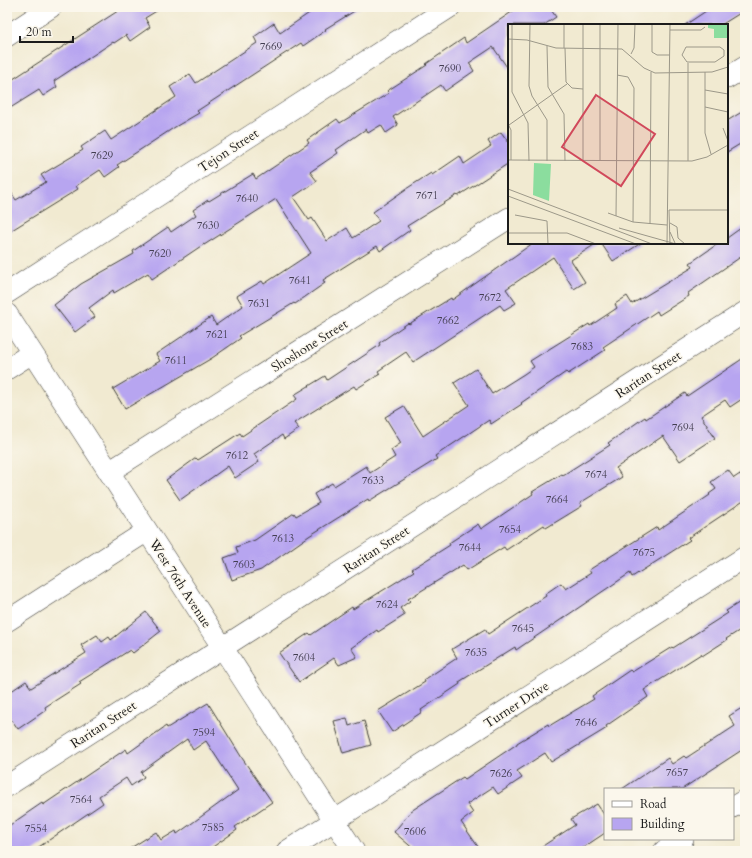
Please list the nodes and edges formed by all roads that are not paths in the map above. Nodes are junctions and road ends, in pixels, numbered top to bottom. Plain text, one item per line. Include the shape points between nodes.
1 (51, 7) edge
2 (450, 7) edge
3 (7, 36) edge
4 (745, 67) edge
5 (728, 77) edge
6 (508, 219) edge
7 (7, 293) edge
8 (745, 312) edge
9 (10, 324) edge
10 (32, 353) junction
11 (7, 370) edge
12 (109, 472) junction
13 (147, 531) junction
14 (745, 557) edge
15 (7, 621) edge
16 (222, 647) junction
17 (7, 786) edge
18 (745, 800) edge
19 (734, 806) edge
20 (334, 820) junction
21 (681, 840) edge
22 (287, 851) edge
23 (354, 851) edge
24 (664, 851) edge

1 - 3 street
2 - 7 street, Tejon Street
4 - 5 street
6 - 12 street, Shoshone Street
8 - 16 street, Raritan Street
9 - 10 street, West 76th Avenue
10 - 11 street
10 - 12 street, West 76th Avenue
12 - 13 street, West 76th Avenue
13 - 15 street
13 - 16 street, West 76th Avenue
14 - 20 street, Turner Drive
16 - 17 street, Raritan Street
16 - 20 street, West 76th Avenue
18 - 19 street
20 - 22 street, Turner Drive
20 - 23 street, West 76th Avenue
21 - 24 street

